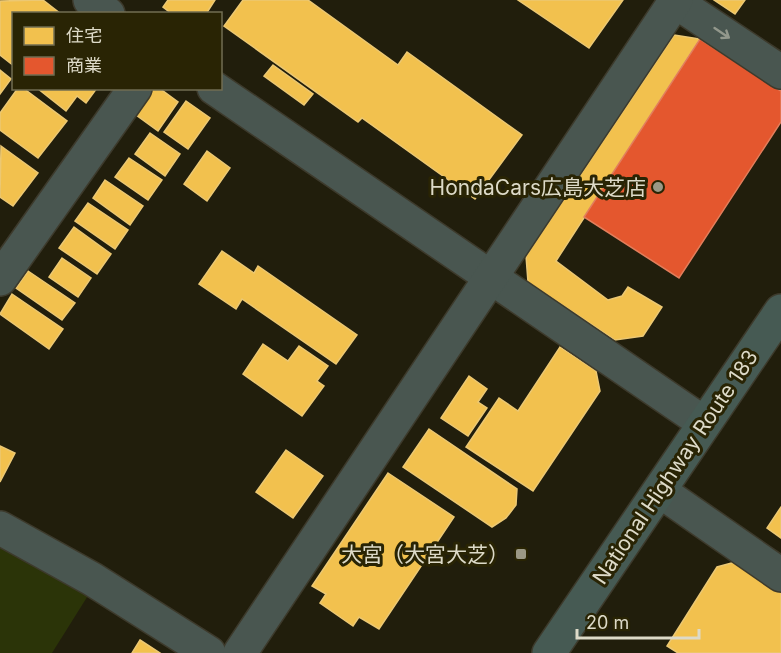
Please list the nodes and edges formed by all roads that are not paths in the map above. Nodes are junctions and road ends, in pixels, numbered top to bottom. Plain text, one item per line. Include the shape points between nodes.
1 (90, 0) edge
2 (675, 0) edge
3 (105, 12) edge
4 (781, 72) edge
5 (134, 90) edge
6 (217, 90) edge
7 (491, 278) junction
8 (0, 279) edge
9 (781, 311) edge
10 (704, 423) junction
11 (660, 491) junction
12 (0, 528) edge
13 (781, 575) edge
14 (209, 653) edge
15 (240, 653) edge
16 (549, 653) edge

1 - 3 street
2 -> 4 street
2 - 7 street
5 - 8 street
6 - 7 street
7 - 10 street
7 - 15 street
9 - 10 highway, National Highway Route 183
10 - 11 highway, National Highway Route 183
11 - 13 street
11 - 16 highway, National Highway Route 183
12 - 14 street via 92,579

